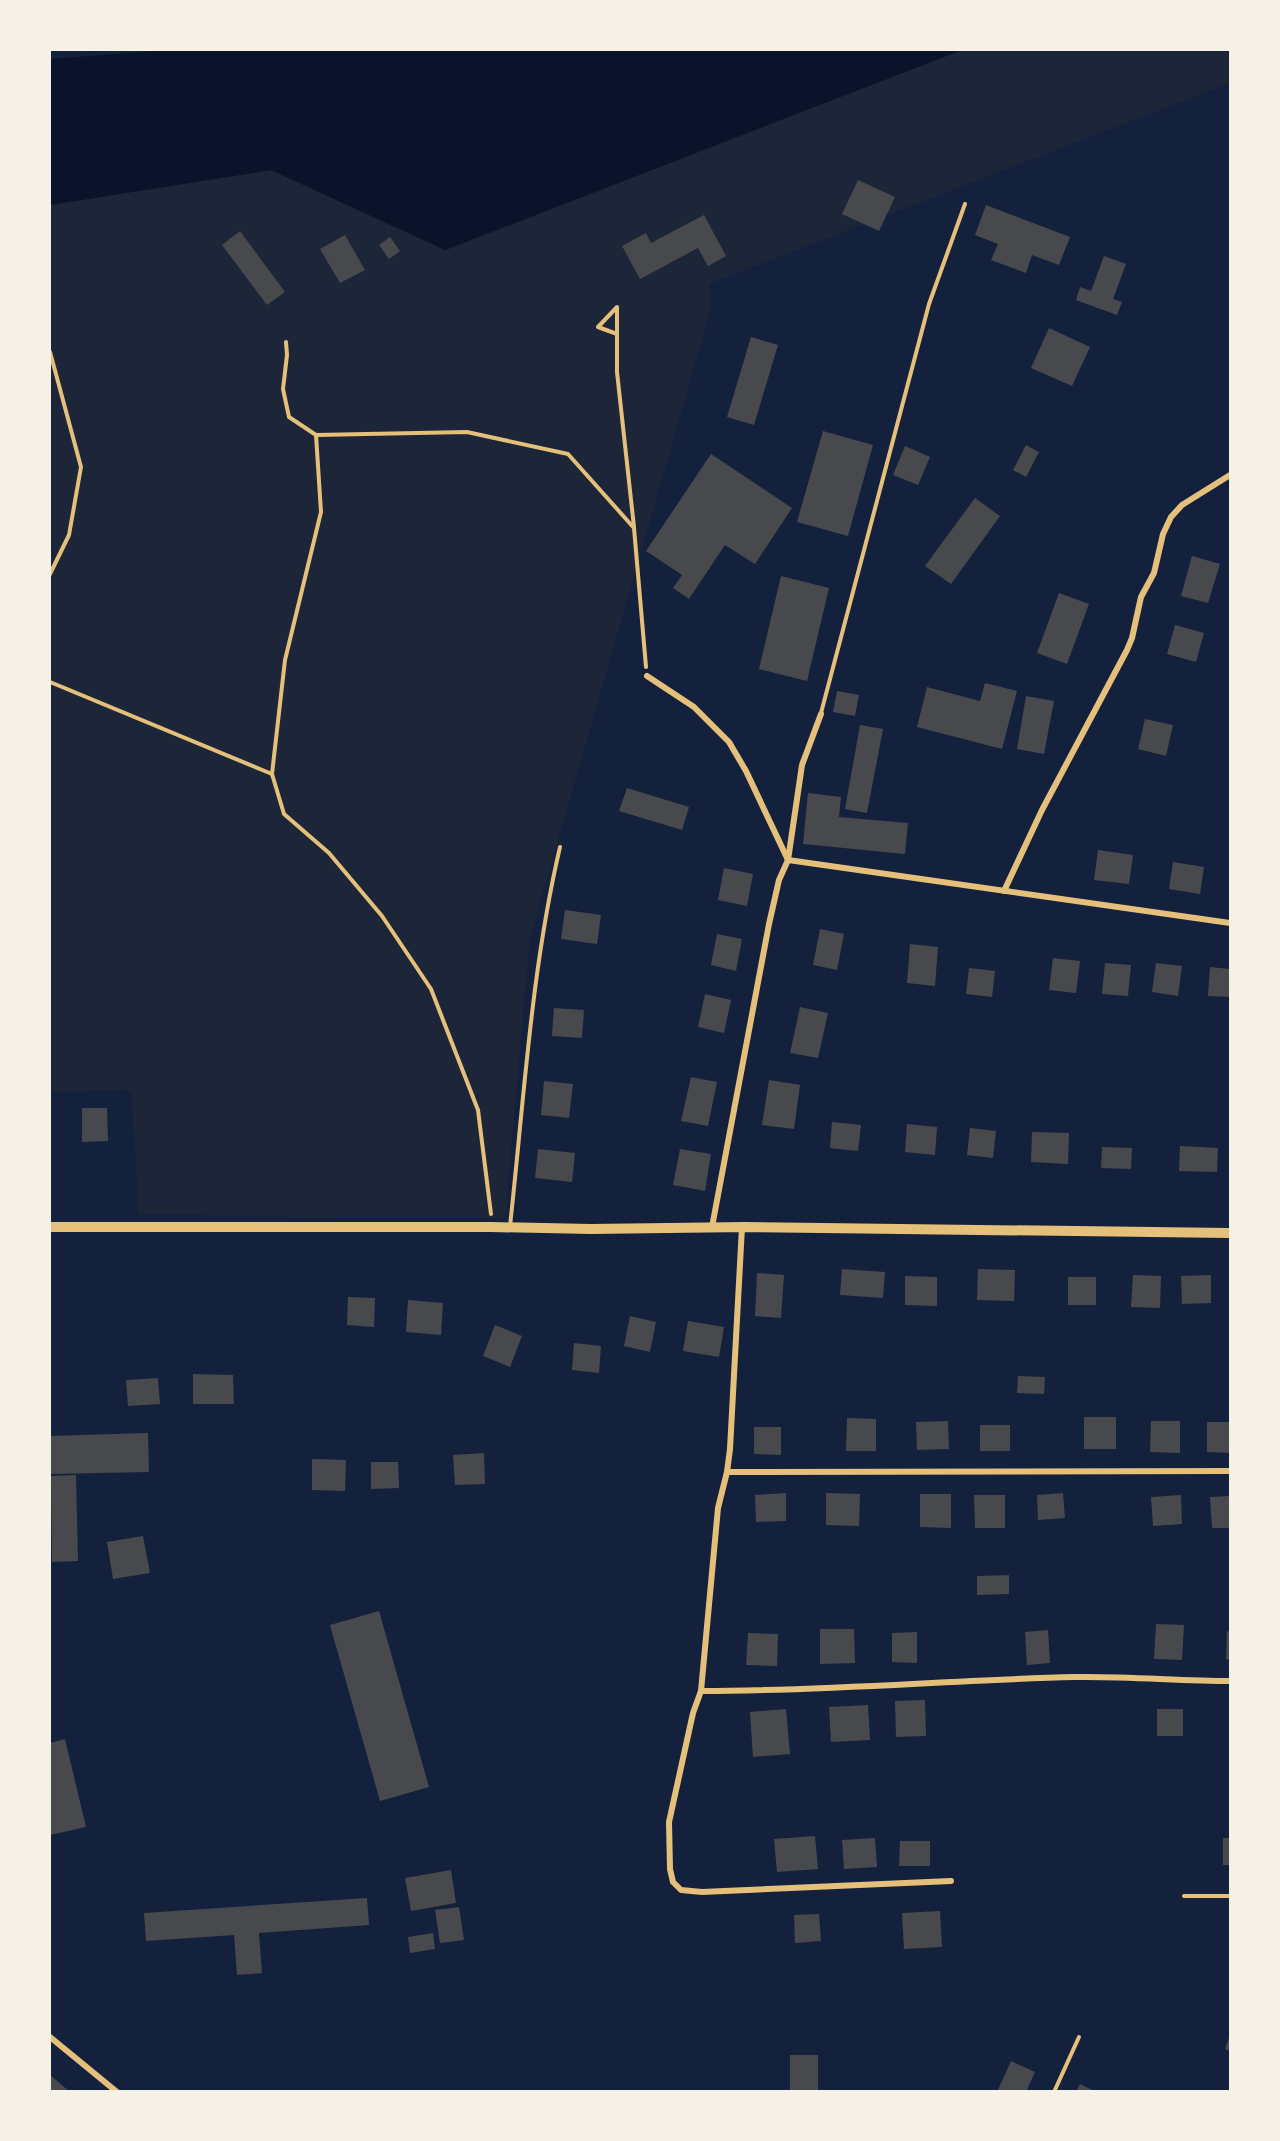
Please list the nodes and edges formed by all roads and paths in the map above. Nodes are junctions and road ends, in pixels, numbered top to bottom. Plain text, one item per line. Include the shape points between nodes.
1 (965, 204) dead end
2 (617, 334) junction
3 (286, 342) dead end
4 (50, 352) edge
5 (316, 435) junction
6 (1230, 475) edge
7 (634, 528) junction
8 (50, 574) edge
9 (647, 676) joint
10 (50, 682) edge
11 (821, 714) joint
12 (272, 774) junction
13 (560, 848) dead end
14 (788, 860) junction
15 (1004, 891) junction
16 (1230, 923) edge
17 (50, 1227) edge
18 (491, 1227) junction
19 (510, 1227) junction
20 (712, 1227) junction
21 (742, 1227) junction
22 (1230, 1233) edge
23 (1230, 1471) edge
24 (727, 1472) junction
25 (1230, 1681) edge
26 (701, 1691) junction
27 (951, 1881) dead end
28 (1184, 1896) dead end
29 (1230, 1896) edge
30 (50, 2037) edge
31 (1079, 2037) dead end
32 (117, 2091) edge
33 (1054, 2091) edge

1 - 11 lane via 929,304
2 - 2 path via 617,325 617,307 598,327
2 - 7 path via 617,372
3 - 5 path via 283,389 289,417
4 - 8 path via 81,466 69,535
5 - 7 path via 467,432 568,454
5 - 12 path via 321,512 285,660
6 - 15 street via 1182,505 1168,522 1127,650
7 - 9 path
9 - 14 street via 694,707 729,741
10 - 12 path
11 - 14 street via 802,765
12 - 18 path via 285,814 330,854 367,898 431,989 478,1110
13 - 19 lane via 538,968
14 - 15 street
14 - 20 street via 769,924
15 - 16 street
17 - 18 street
18 - 19 street
19 - 20 street
20 - 21 street
21 - 22 street
21 - 24 street
23 - 24 street
24 - 26 street via 718,1508
25 - 26 street via 1078,1677
26 - 27 street via 669,1822 670,1869 673,1882 681,1890 702,1893
28 - 29 lane
30 - 32 street
31 - 33 lane

